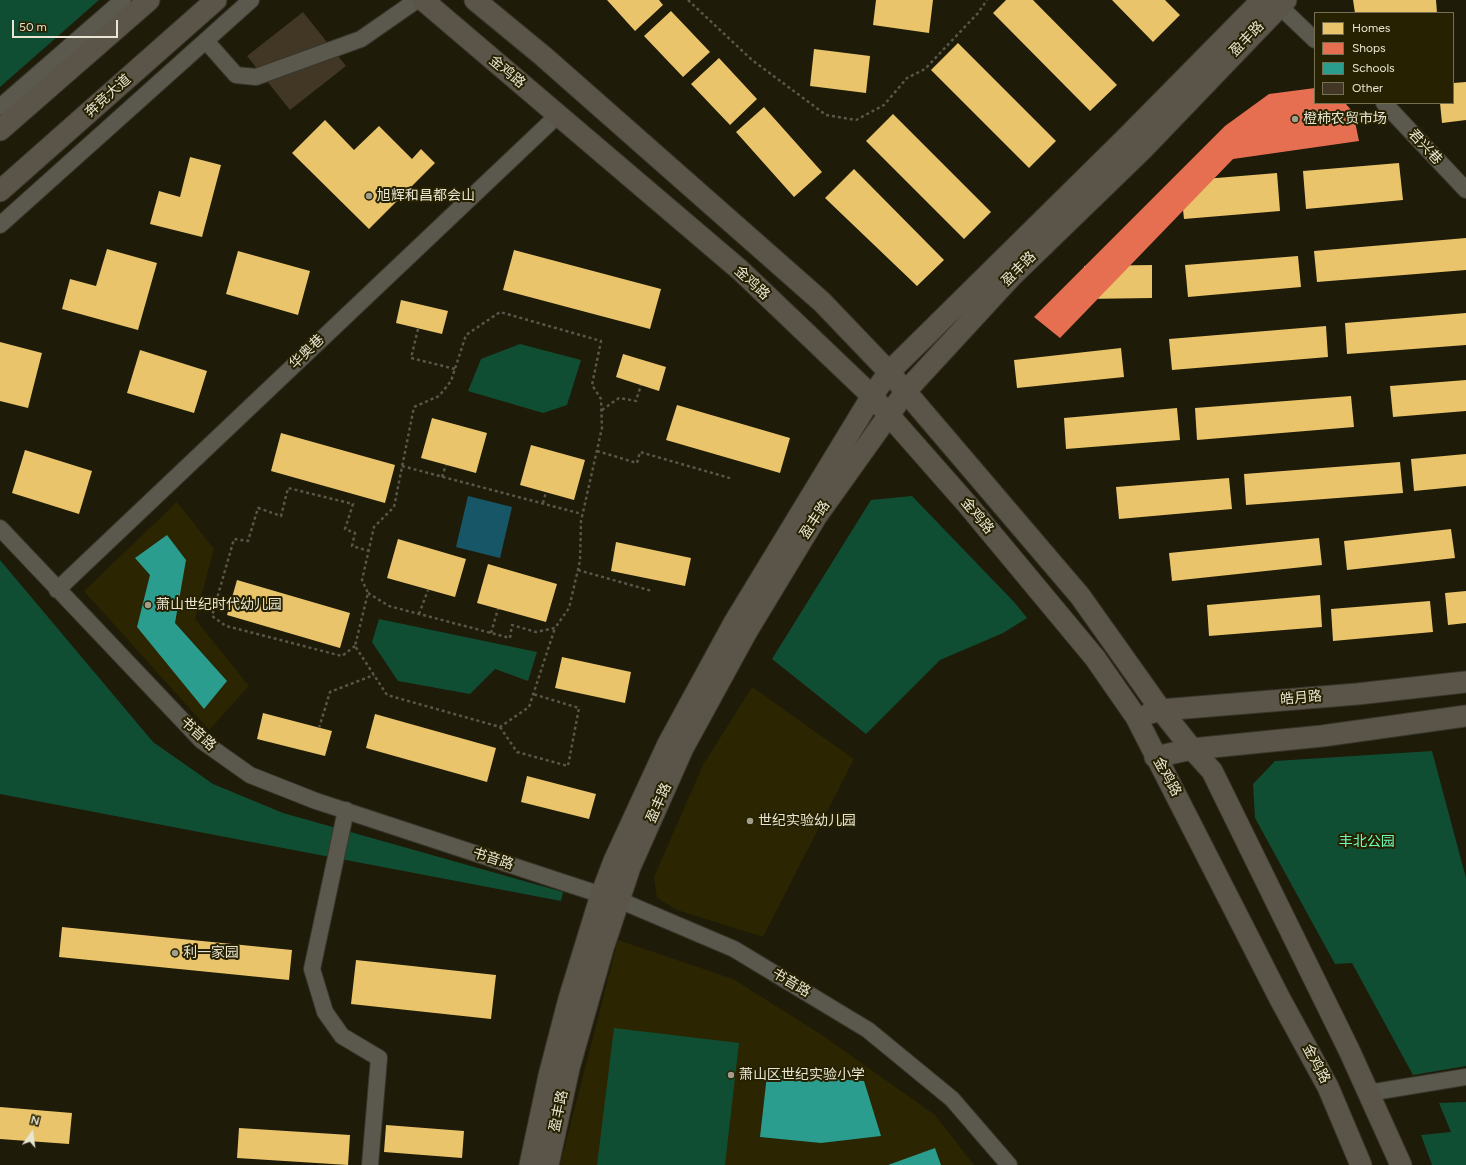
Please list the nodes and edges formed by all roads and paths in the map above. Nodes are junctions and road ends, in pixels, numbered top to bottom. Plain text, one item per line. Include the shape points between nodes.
1 (123, 0) edge
2 (148, 0) edge
3 (216, 0) edge
4 (251, 0) edge
5 (417, 0) edge
6 (423, 0) edge
7 (475, 0) edge
8 (688, 0) edge
9 (987, 0) edge
10 (1275, 2) edge
11 (1314, 39) edge
12 (206, 41) junction
13 (1385, 104) edge
14 (0, 107) edge
15 (558, 115) junction
16 (0, 130) edge
17 (1466, 190) edge
18 (0, 191) edge
19 (0, 226) edge
20 (418, 329) dead end
21 (455, 369) junction
22 (889, 372) junction
23 (641, 385) dead end
24 (906, 391) junction
25 (872, 396) junction
26 (601, 410) junction
27 (888, 414) junction
28 (597, 451) junction
29 (446, 465) dead end
30 (402, 466) junction
31 (442, 477) junction
32 (733, 479) dead end
33 (546, 492) dead end
34 (543, 503) junction
35 (582, 514) junction
36 (0, 528) edge
37 (369, 550) junction
38 (578, 570) junction
39 (57, 590) junction
40 (428, 590) dead end
41 (652, 591) dead end
42 (368, 593) junction
43 (498, 608) dead end
44 (419, 614) junction
45 (555, 628) junction
46 (491, 633) junction
47 (355, 646) junction
48 (374, 675) junction
49 (1466, 682) edge
50 (533, 694) junction
51 (1161, 710) junction
52 (1466, 716) edge
53 (1136, 717) junction
54 (500, 727) junction
55 (319, 728) dead end
56 (1192, 749) junction
57 (1155, 757) junction
58 (346, 810) junction
59 (610, 898) junction
60 (1466, 1077) edge
61 (1368, 1093) junction
62 (370, 1165) edge
63 (530, 1165) edge
64 (548, 1165) edge
65 (1009, 1165) edge
66 (1361, 1165) edge
67 (1401, 1165) edge

1 - 14 street
2 - 16 main road
3 - 18 main road, 奔竞大道
4 - 12 street
5 - 12 street via 361,39 256,77 236,75
6 - 15 main road, 金鸡路
7 - 22 main road, 金鸡路 via 543,56 822,302
8 - 9 path via 752,60 826,115 856,120 884,105 908,78 925,69
10 - 11 street
10 - 22 main road, 盈丰路 via 1121,144
10 - 24 main road, 盈丰路 via 1143,149 1012,276
12 - 19 street
13 - 17 street, 君兴巷
15 - 25 main road, 金鸡路 via 740,270
15 - 39 street, 华奥巷
20 - 21 path via 410,358
21 - 26 path via 466,335 500,312 579,334 601,341 592,385 601,399
21 - 30 path via 451,381 439,396 414,407
22 - 24 main road, 金鸡路
22 - 25 main road, 盈丰路
23 - 26 path via 636,401 618,398
24 - 27 main road, 盈丰路
24 - 51 main road, 金鸡路 via 1080,596
25 - 27 main road, 金鸡路
25 - 59 main road, 盈丰路 via 734,623 668,744 614,862
26 - 28 path via 602,428
27 - 53 main road, 金鸡路 via 1085,646
27 - 59 main road, 盈丰路 via 816,517 721,678 683,748 630,868
28 - 32 path via 637,463 640,452
28 - 35 path
29 - 31 path
30 - 31 path
30 - 37 path via 394,507 374,527
31 - 34 path
33 - 34 path
34 - 35 path
35 - 38 path
36 - 39 street, 书音路
37 - 42 path via 362,580
37 - 47 path via 352,546 355,532 345,529 353,504 288,488 281,516 258,508 248,541 234,539 212,616 226,626 342,656
38 - 41 path
38 - 45 path via 569,608
39 - 58 street, 书音路 via 202,741 250,775
40 - 44 path
42 - 44 path via 389,606
42 - 47 path
43 - 46 path
44 - 46 path
45 - 46 path via 536,632 512,626 510,638
45 - 50 path
47 - 48 path
48 - 54 path via 387,694
48 - 55 path via 330,692
49 - 51 main road, 皓月路
50 - 54 path via 529,707
50 - 54 path via 580,708 568,766 517,752
51 - 53 main road, 皓月路
51 - 56 main road, 金鸡路
52 - 56 main road via 1322,736
53 - 57 main road, 金鸡路
56 - 57 main road
56 - 61 main road, 金鸡路 via 1212,771 1285,916
57 - 66 main road, 金鸡路 via 1169,779 1280,999 1328,1087
58 - 59 street, 书音路
58 - 62 street via 312,969 324,1012 342,1036 379,1058
59 - 63 main road, 盈丰路 via 565,1014
59 - 64 main road, 盈丰路 via 602,948 569,1068
59 - 65 street, 书音路 via 734,949 868,1030 952,1099
60 - 61 street
61 - 67 main road, 金鸡路

